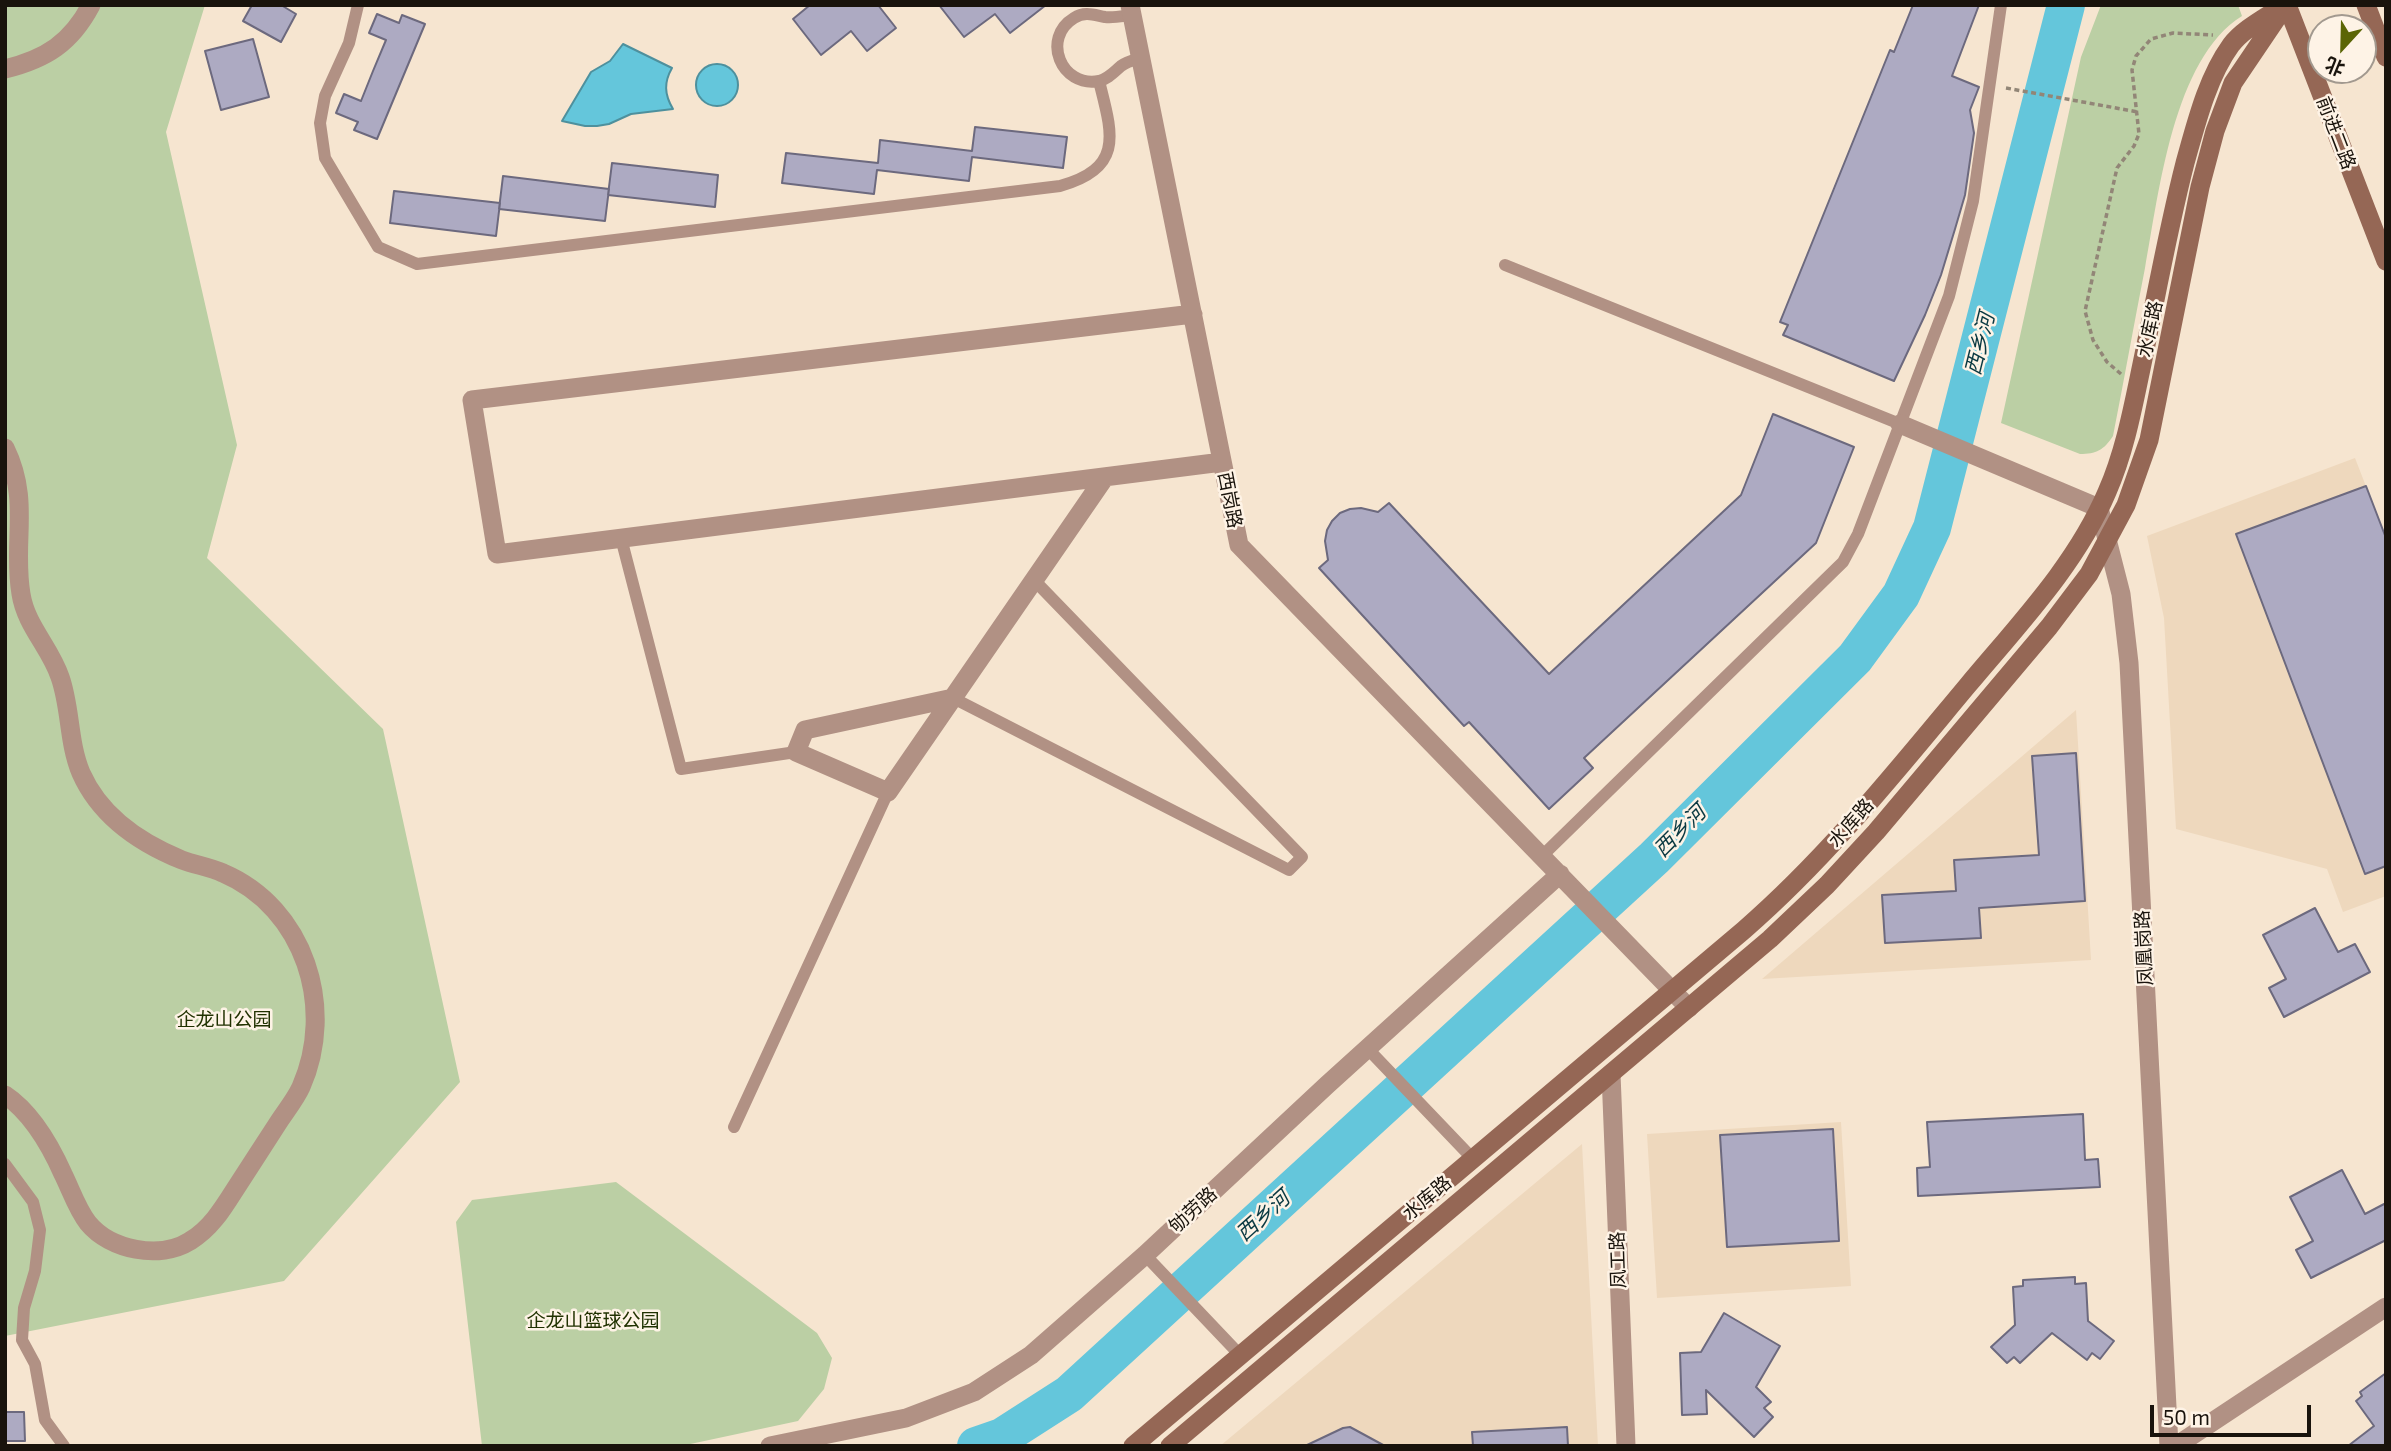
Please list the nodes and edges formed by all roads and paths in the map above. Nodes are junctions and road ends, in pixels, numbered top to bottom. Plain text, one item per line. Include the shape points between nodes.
1 (92, 5) edge
2 (358, 5) edge
3 (2001, 5) edge
4 (2285, 5) edge
5 (2366, 5) edge
6 (1082, 10) edge
7 (1131, 10) edge
8 (2215, 35) dead end
9 (2386, 57) edge
10 (1141, 58) junction
11 (5, 69) edge
12 (1099, 81) junction
13 (2006, 88) dead end
14 (2138, 112) junction
15 (2386, 261) edge
16 (1505, 265) dead end
17 (1192, 314) junction
18 (2123, 375) dead end
19 (1900, 424) junction
20 (5, 449) edge
21 (1222, 461) junction
22 (1105, 477) junction
23 (2099, 508) junction
24 (621, 538) junction
25 (2107, 541) junction
26 (1034, 580) junction
27 (953, 698) junction
28 (796, 752) junction
29 (888, 792) junction
30 (1542, 856) junction
31 (1560, 874) junction
32 (1672, 991) junction
33 (1689, 1008) junction
34 (1372, 1053) junction
35 (1611, 1074) junction
36 (10, 1104) edge
37 (734, 1127) dead end
38 (1473, 1159) junction
39 (5, 1164) edge
40 (1145, 1255) junction
41 (2386, 1307) edge
42 (1240, 1355) junction
43 (64, 1446) edge
44 (770, 1446) edge
45 (1133, 1446) edge
46 (1170, 1446) edge
47 (1626, 1446) edge
48 (2169, 1446) edge
49 (2176, 1446) edge

1 - 11 street via 70,37 49,54
2 - 12 lane via 349,43 325,96 320,123 326,158 378,247 416,264 1080,181 1109,150 1111,129
3 - 19 lane via 1973,201 1949,296
4 - 15 main road, 前进二路
4 - 23 main road, 水库路 via 2232,44 2196,123 2127,434
4 - 25 main road, 水库路 via 2233,83 2215,131 2149,440 2126,505
5 - 9 main road
6 - 7 lane via 1106,17
6 - 12 lane via 1061,31 1056,49 1069,74
7 - 10 street, 西岗路
8 - 14 path via 2173,33 2151,39 2136,56 2132,70
10 - 12 lane
10 - 17 street, 西岗路
13 - 14 path
14 - 18 path via 2139,134 2115,175 2085,311 2092,340
16 - 19 lane
17 - 21 street, 西岗路
17 - 24 street via 472,400 497,554
19 - 23 street
19 - 30 lane via 1843,562
20 - 36 street via 21,499 22,598 33,630 51,653 62,680 71,743 82,775 123,828 152,847 224,873 260,896 288,927 308,965 316,1006 314,1048 300,1088 216,1220 188,1243 154,1252 118,1245 89,1224 42,1132
21 - 22 street
21 - 30 street, 西岗路 via 1239,545
22 - 24 street
22 - 26 street
23 - 25 street, 凤凰岗路
23 - 32 main road, 水库路 via 2070,558 2031,610 1858,816 1811,868
24 - 28 lane via 681,769
25 - 33 main road, 水库路 via 2089,574 2049,627 1876,832 1770,939
25 - 48 street, 凤凰岗路 via 2121,594 2129,663
26 - 27 street
26 - 27 lane via 1301,857 1289,870
27 - 28 street via 805,730
27 - 29 street
28 - 29 street
29 - 37 lane
30 - 31 street, 西岗路
31 - 32 street, 西岗路
31 - 34 street, 劬劳路
32 - 33 street, 西岗路
32 - 38 main road, 水库路
33 - 35 main road, 水库路
34 - 38 lane
34 - 40 street, 劬劳路
35 - 46 main road, 水库路
35 - 47 street, 凤工路
38 - 42 main road, 水库路
39 - 43 lane via 33,1202 40,1230 22,1340 34,1364 45,1420
40 - 42 lane
40 - 44 street, 劬劳路 via 1031,1355 974,1392 906,1418
41 - 49 street
42 - 45 main road, 水库路

